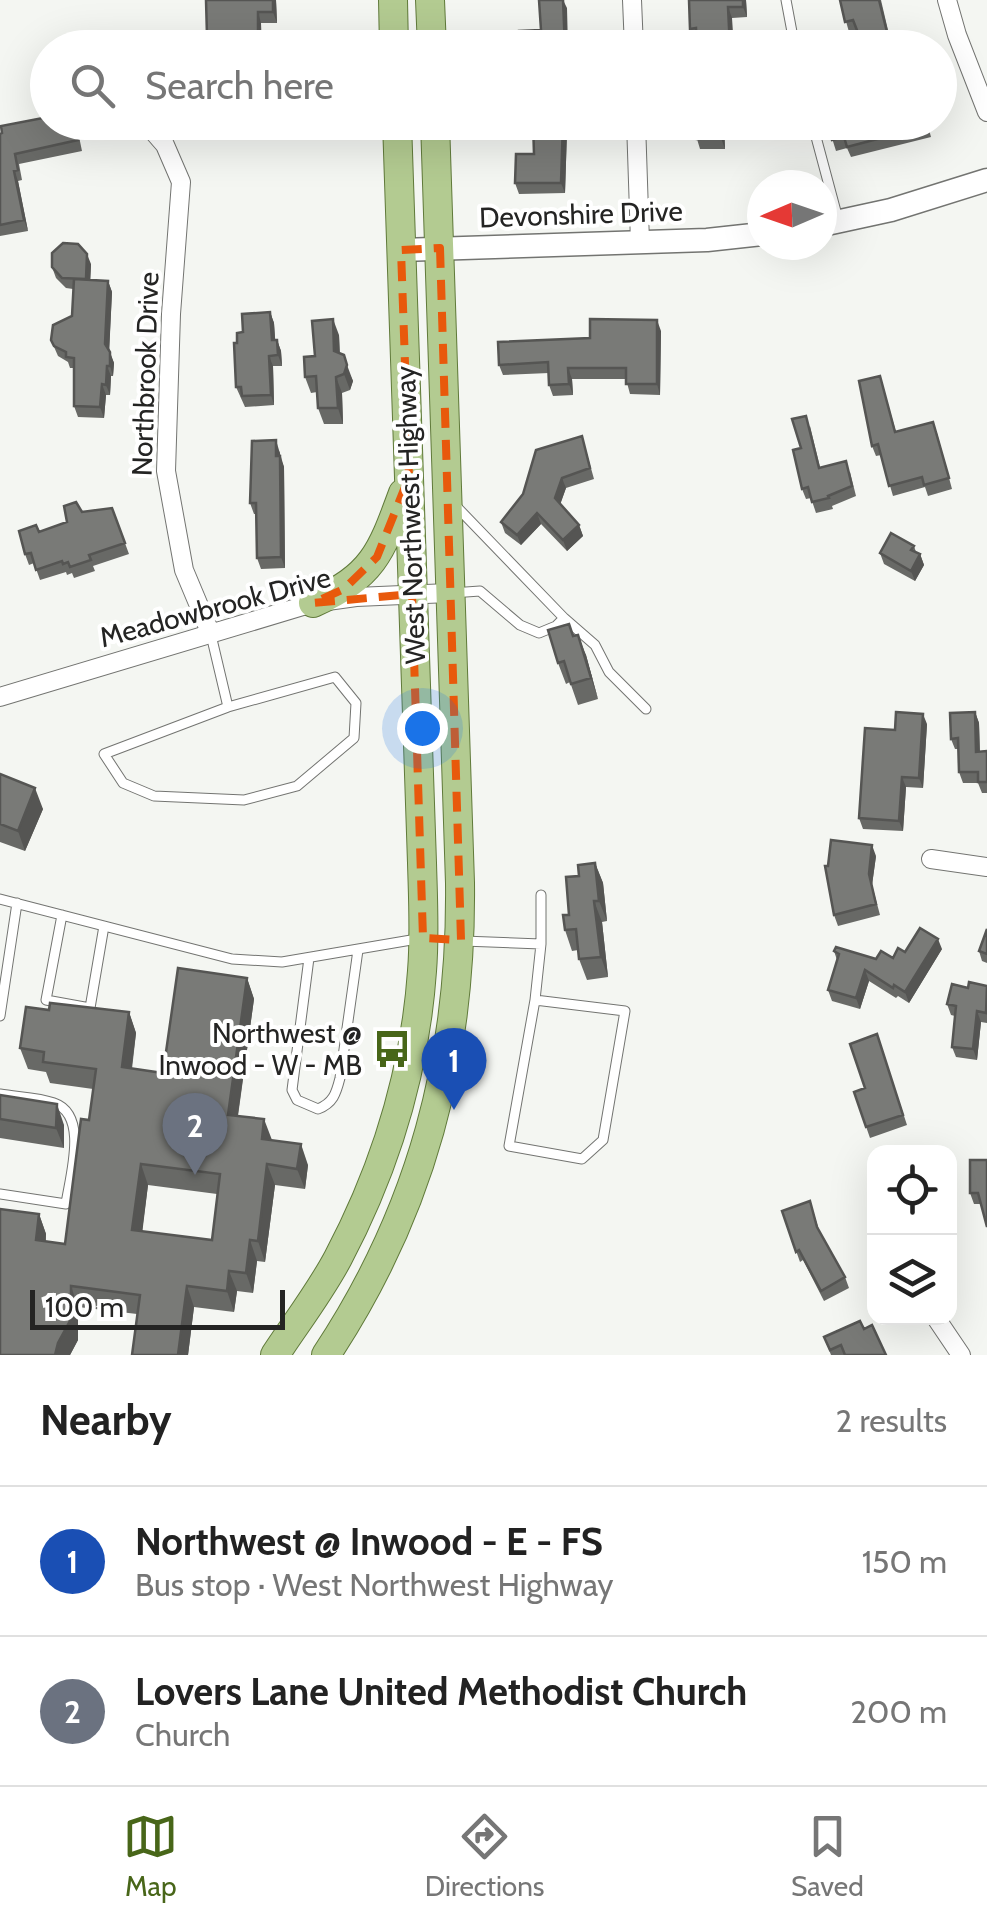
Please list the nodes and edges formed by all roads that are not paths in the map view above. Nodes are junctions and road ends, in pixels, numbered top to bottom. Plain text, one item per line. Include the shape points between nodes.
1 (393, 0) edge
2 (430, 0) edge
3 (632, 0) edge
4 (786, 0) edge
5 (947, 0) edge
6 (394, 30) edge
7 (431, 30) edge
8 (633, 30) edge
9 (792, 30) edge
10 (956, 30) edge
11 (957, 35) edge
12 (987, 112) edge
13 (161, 140) edge
14 (398, 140) edge
15 (436, 140) edge
16 (637, 140) edge
17 (815, 140) edge
18 (820, 170) edge
19 (987, 180) edge
20 (837, 222) edge
21 (747, 236) edge
22 (640, 242) junction
23 (440, 248) junction
24 (401, 250) junction
25 (408, 477) junction
26 (446, 496) junction
27 (449, 593) junction
28 (412, 594) junction
29 (313, 604) junction
30 (564, 618) junction
31 (210, 632) junction
32 (0, 697) edge
33 (228, 707) junction
34 (646, 709) dead end
35 (931, 859) dead end
36 (987, 867) edge
37 (541, 895) dead end
38 (0, 898) edge
39 (17, 903) junction
40 (62, 915) junction
41 (104, 926) junction
42 (423, 938) junction
43 (460, 940) junction
44 (541, 944) junction
45 (358, 950) junction
46 (309, 958) junction
47 (535, 1000) junction
48 (0, 1016) edge
49 (0, 1094) edge
50 (0, 1194) edge
51 (941, 1325) edge
52 (275, 1355) edge
53 (326, 1355) edge
54 (961, 1355) edge

1 - 6 main road
2 - 7 main road
3 - 8 street
4 - 9 lane
5 - 10 street
11 - 12 street
13 - 31 street, Northbrook Drive via 181,182 166,471 184,570
14 - 24 main road, West Northwest Highway
15 - 23 main road, West Northwest Highway
16 - 22 street
17 - 18 lane
19 - 20 street
21 - 22 street, Devonshire Drive
22 - 23 street, Devonshire Drive
23 - 24 street, Devonshire Drive
23 - 26 main road, West Northwest Highway
24 - 25 main road, West Northwest Highway
25 - 28 main road, West Northwest Highway
25 - 29 main road via 377,556 344,589
26 - 27 main road, West Northwest Highway
26 - 30 lane
27 - 28 street, Meadowbrook Drive
27 - 30 lane via 480,591 539,633
27 - 43 main road, West Northwest Highway
28 - 29 street, Meadowbrook Drive
28 - 42 main road, West Northwest Highway
29 - 31 street, Meadowbrook Drive
30 - 34 lane via 595,644 609,672
31 - 32 street, Meadowbrook Drive
31 - 33 lane
33 - 33 lane via 157,734 104,754 124,783 154,796 244,800 296,786 354,738 356,703 334,677
35 - 36 street
37 - 44 lane
38 - 39 lane
39 - 40 lane
39 - 48 lane
40 - 41 lane
40 - 41 lane via 46,1000 90,1008
41 - 46 lane via 232,960
42 - 43 main road
42 - 45 lane
42 - 52 main road, West Northwest Highway via 414,1033 388,1142 337,1260
43 - 44 lane
43 - 53 main road, West Northwest Highway via 451,1039 422,1163 375,1273
44 - 47 lane
45 - 46 lane
45 - 46 lane via 336,1094 318,1109 296,1100 292,1090
47 - 47 lane via 624,1010 603,1140 582,1159 509,1146
49 - 50 lane via 55,1103 68,1111 75,1130 66,1204
51 - 54 street

